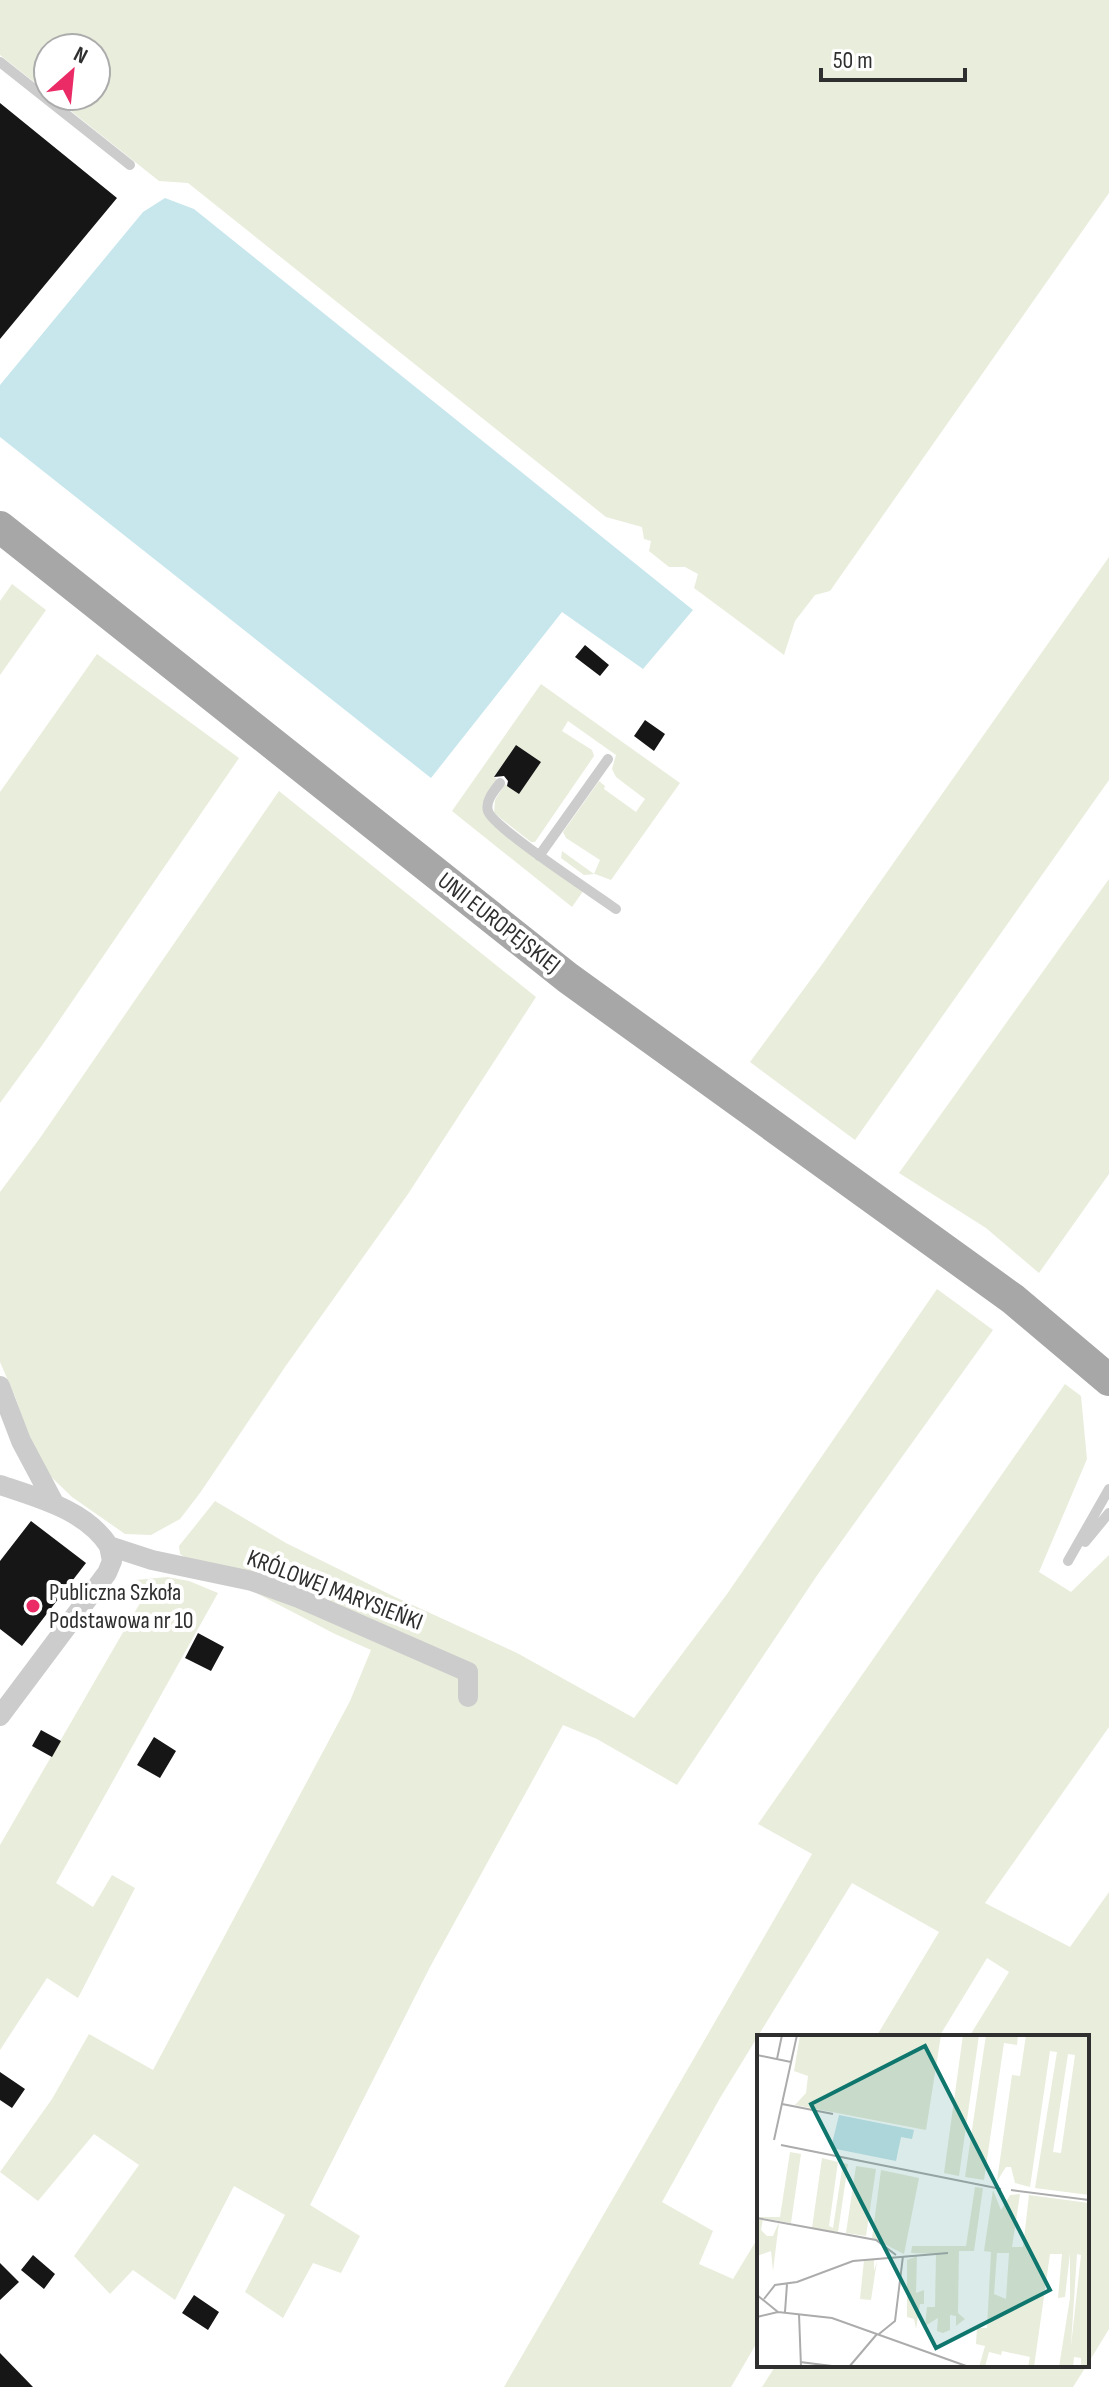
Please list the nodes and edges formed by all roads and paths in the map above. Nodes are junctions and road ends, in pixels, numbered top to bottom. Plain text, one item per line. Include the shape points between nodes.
1 (0, 62) edge
2 (130, 165) dead end
3 (0, 527) edge
4 (608, 759) dead end
5 (500, 783) dead end
6 (539, 856) junction
7 (616, 909) dead end
8 (1013, 1299) junction
9 (1109, 1354) edge
10 (1109, 1380) edge
11 (0, 1386) edge
12 (0, 1485) edge
13 (1109, 1489) edge
14 (54, 1503) junction
15 (1109, 1513) edge
16 (109, 1546) junction
17 (468, 1697) dead end
18 (0, 1716) edge

1 - 2 lane
3 - 8 main road, UNII EUROPEJSKIEJ via 568,978
4 - 6 lane
5 - 6 lane via 488,806 492,818
6 - 7 lane
8 - 9 main road, UNII EUROPEJSKIEJ
8 - 10 main road, UNII EUROPEJSKIEJ
11 - 14 street
12 - 14 street
13 - 15 lane via 1068,1561
14 - 16 street via 81,1519
16 - 17 street, KRÓLOWEJ MARYSIEŃKI via 299,1598 468,1672
16 - 18 street via 112,1561 107,1573

